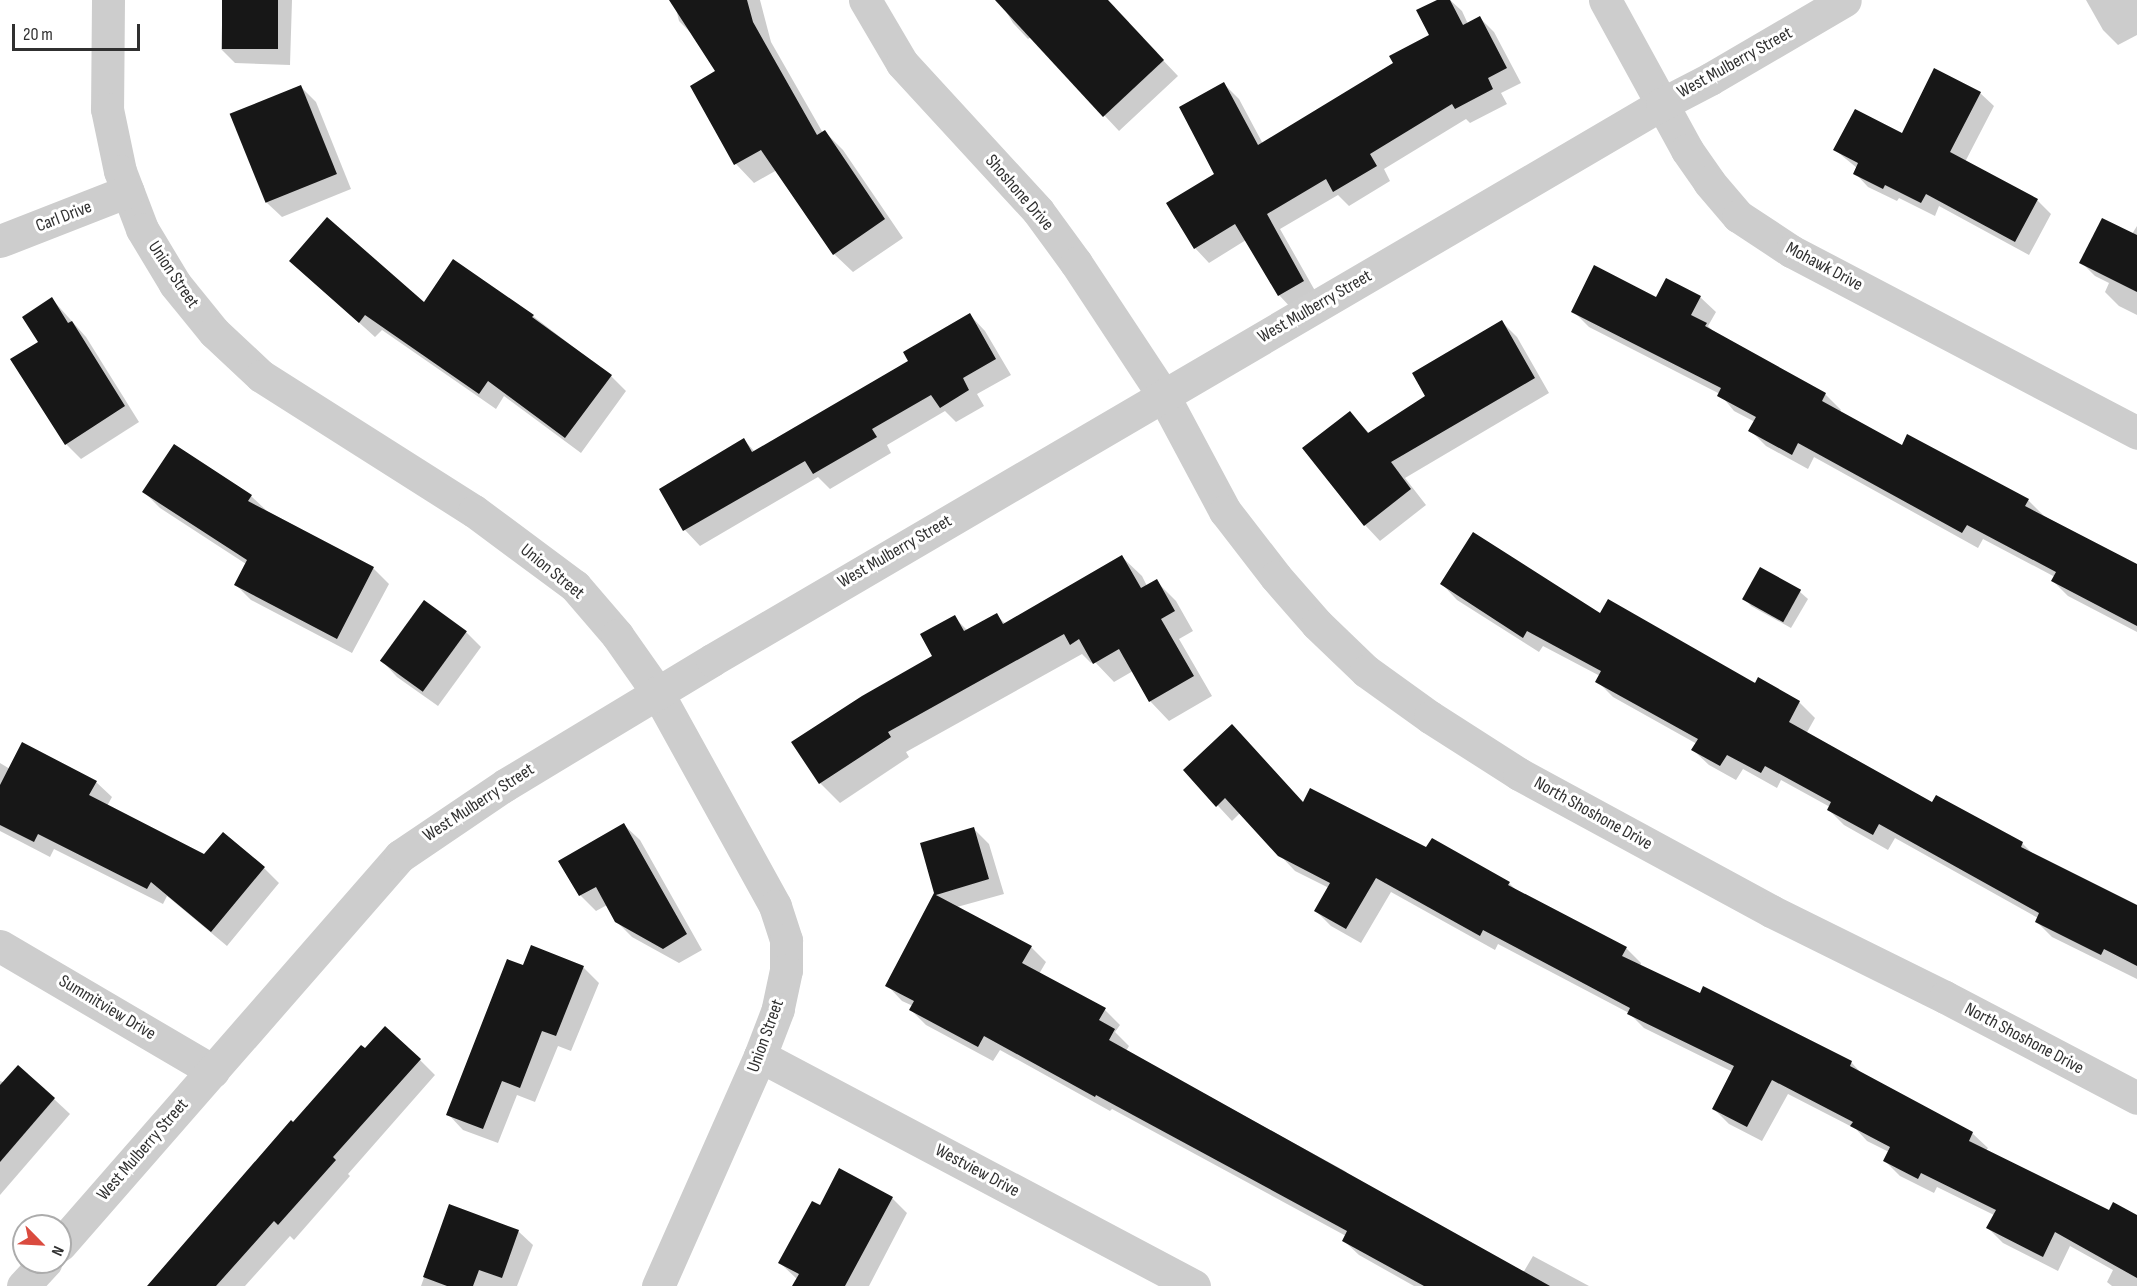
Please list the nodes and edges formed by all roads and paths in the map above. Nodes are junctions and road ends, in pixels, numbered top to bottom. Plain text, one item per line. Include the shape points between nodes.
1 (108, 0) edge
2 (864, 0) edge
3 (1605, 0) edge
4 (1845, 0) edge
5 (1662, 104) junction
6 (128, 192) junction
7 (0, 241) edge
8 (1162, 395) junction
9 (2137, 433) edge
10 (657, 692) junction
11 (0, 946) edge
12 (760, 1056) junction
13 (213, 1071) junction
14 (2137, 1098) edge
15 (72, 1231) edge
16 (34, 1274) edge
17 (23, 1286) edge
18 (658, 1286) edge
19 (1194, 1286) edge

1 - 6 street, Union Street via 107,109
2 - 8 street, Shoshone Drive via 902,63 1038,211
3 - 5 street, Mohawk Drive
4 - 5 street, West Mulberry Street
5 - 8 street, West Mulberry Street
5 - 9 street, Mohawk Drive via 1709,182 1738,216 1791,250
6 - 7 street, Carl Drive
6 - 10 street, Union Street via 142,229 174,284 214,332 261,376 474,511 575,586 617,635
8 - 10 street, West Mulberry Street
8 - 14 street, North Shoshone Drive via 1233,520 1276,577 1317,624 1375,677 1430,717 1519,774 1771,911
10 - 12 street, Union Street via 775,906 786,940 786,970 778,1009
10 - 13 street, West Mulberry Street via 505,784 400,856
11 - 13 street, Summitview Drive
12 - 18 street, Union Street
12 - 19 street, Westview Drive
13 - 15 street, West Mulberry Street
16 - 17 street

